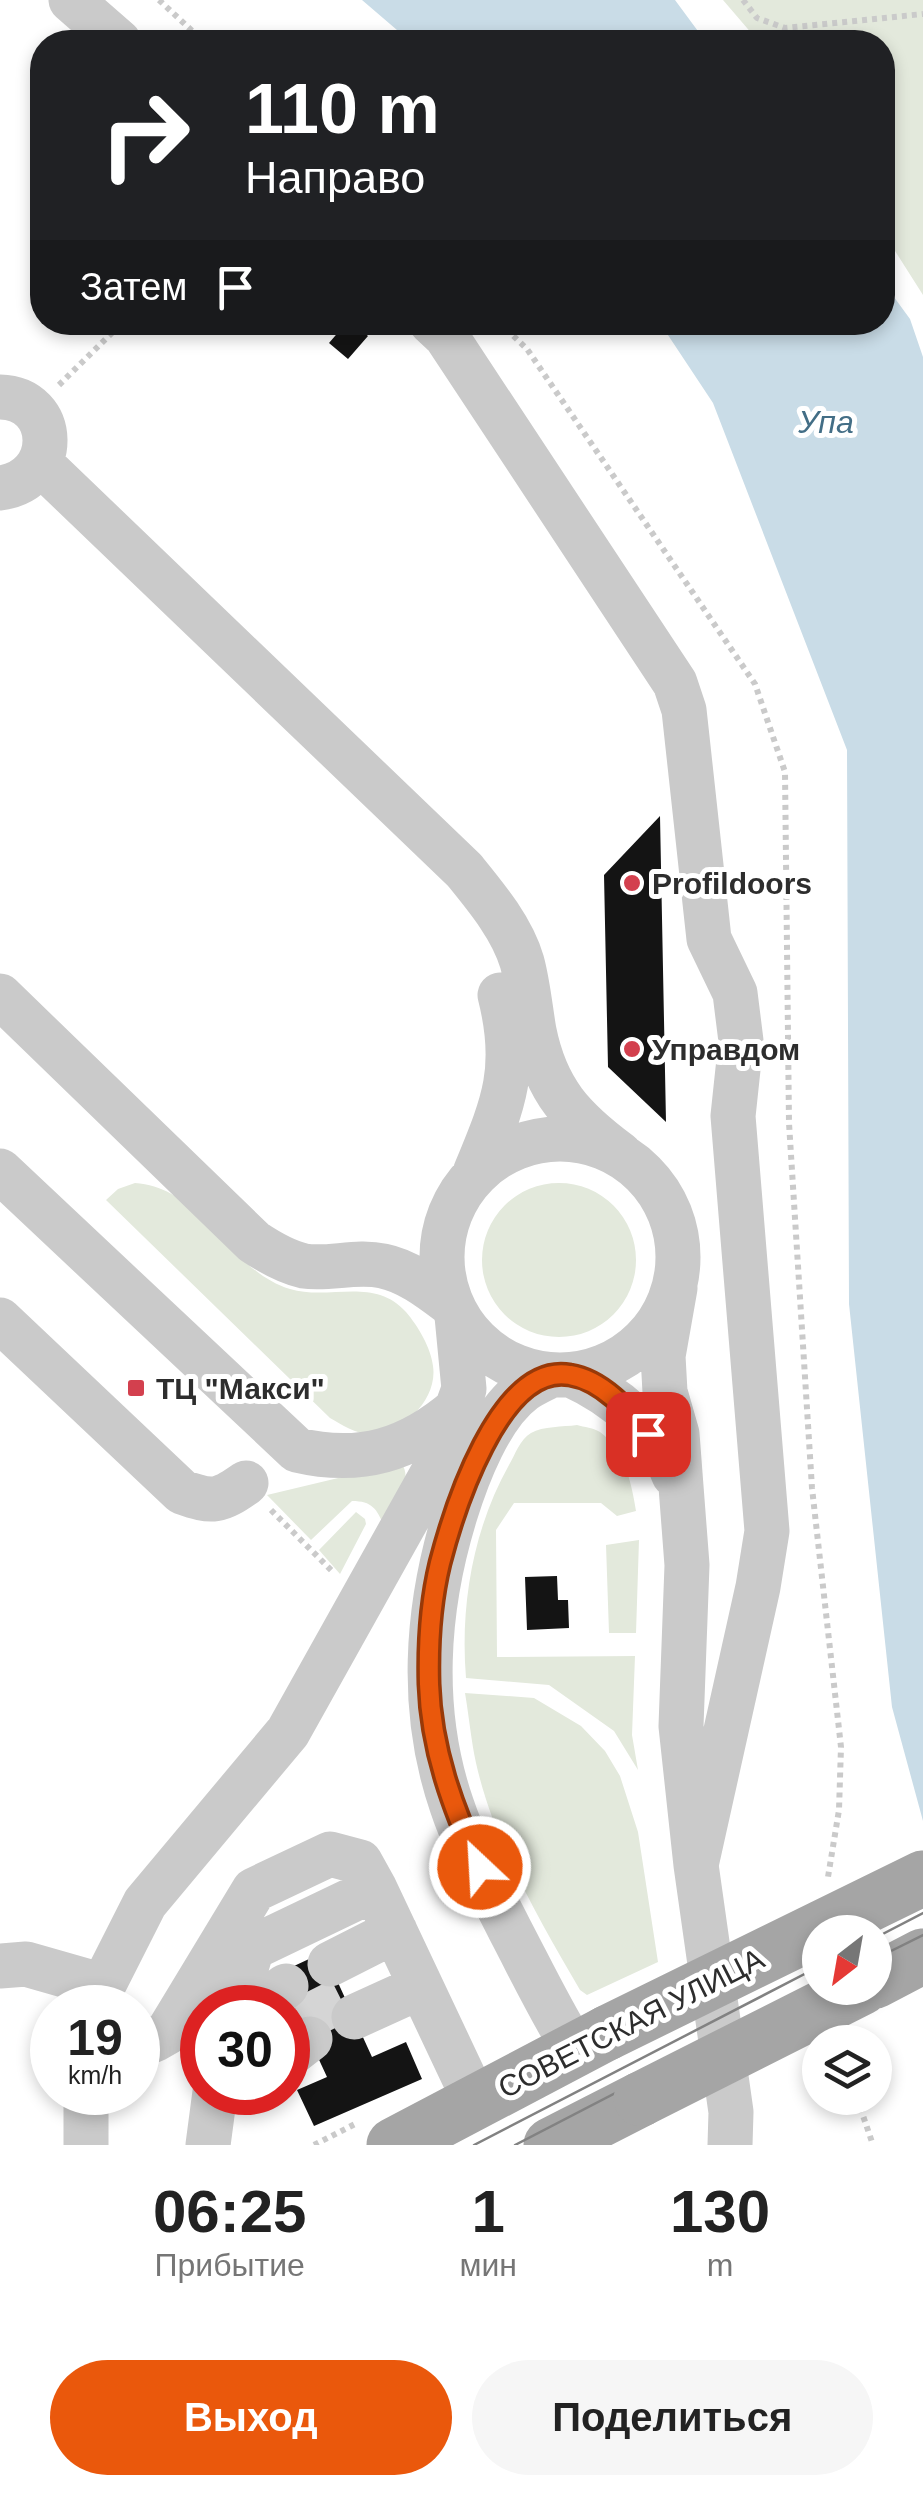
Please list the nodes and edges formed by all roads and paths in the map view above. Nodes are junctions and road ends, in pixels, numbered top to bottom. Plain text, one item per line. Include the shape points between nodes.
1 (71, 0) edge
2 (159, 0) edge
3 (743, 0) edge
4 (923, 14) edge
5 (105, 30) edge
6 (191, 30) edge
7 (445, 335) edge
8 (0, 397) edge
9 (21, 478) edge
10 (0, 996) edge
11 (620, 1154) junction
12 (0, 1171) edge
13 (476, 1173) junction
14 (675, 1288) junction
15 (454, 1310) junction
16 (0, 1320) edge
17 (561, 1375) junction
18 (458, 1408) junction
19 (256, 1494) joint
20 (683, 1495) junction
21 (342, 1582) dead end
22 (696, 1865) junction
23 (923, 1878) edge
24 (374, 1889) junction
25 (923, 1956) edge
26 (407, 1959) junction
27 (0, 1966) edge
28 (892, 1972) edge
29 (74, 1985) edge
30 (107, 1985) edge
31 (241, 1985) edge
32 (827, 2005) edge
33 (160, 2037) edge
34 (591, 2042) junction
35 (475, 2101) junction
36 (86, 2115) edge
37 (863, 2115) edge
38 (564, 2142) edge
39 (86, 2145) edge
40 (394, 2145) edge
41 (730, 2145) edge
42 (873, 2145) edge

1 - 5 street
2 - 6 path
3 - 4 path via 757,18 785,28
7 - 22 street via 674,682 684,710 709,939 735,993 741,1042 733,1116 767,1530
8 - 9 street via 21,401 41,422 45,450
9 - 11 street via 464,870 488,898 522,961 551,1084 567,1110
9 - 13 street via 418,862 465,916 491,964 506,1020 509,1066 505,1100
10 - 15 street via 264,1248 305,1266 385,1266 422,1282
11 - 13 street via 584,1140 544,1139 507,1150
11 - 14 street via 650,1179 670,1212 679,1249
12 - 18 street via 298,1450 323,1456 389,1450 430,1432
13 - 15 street via 443,1234 442,1270
14 - 17 street via 637,1348 606,1366
14 - 20 street via 663,1356
15 - 17 street via 497,1357
15 - 18 street via 464,1389
16 - 19 street via 182,1492 222,1500
17 - 20 street via 598,1387 627,1408 670,1462
17 - 34 street via 524,1390 506,1408 466,1482 439,1566 429,1685 452,1806 494,1897
18 - 30 street via 435,1470 288,1732 145,1903
19 - 21 path
20 - 22 street via 681,1726
22 - 41 street
23 - 34 main road, СОВЕТСКАЯ УЛИЦА, bridge
24 - 26 street
24 - 31 street via 252,1948
24 - 33 street via 360,1862 330,1854 254,1890
25 - 28 main road
26 - 26 street via 341,1990
26 - 35 street
27 - 29 street via 26,1964
32 - 38 main road, bridge
34 - 35 main road, СОВЕТСКАЯ УЛИЦА
35 - 40 main road, СОВЕТСКАЯ УЛИЦА
36 - 39 street
37 - 42 path

